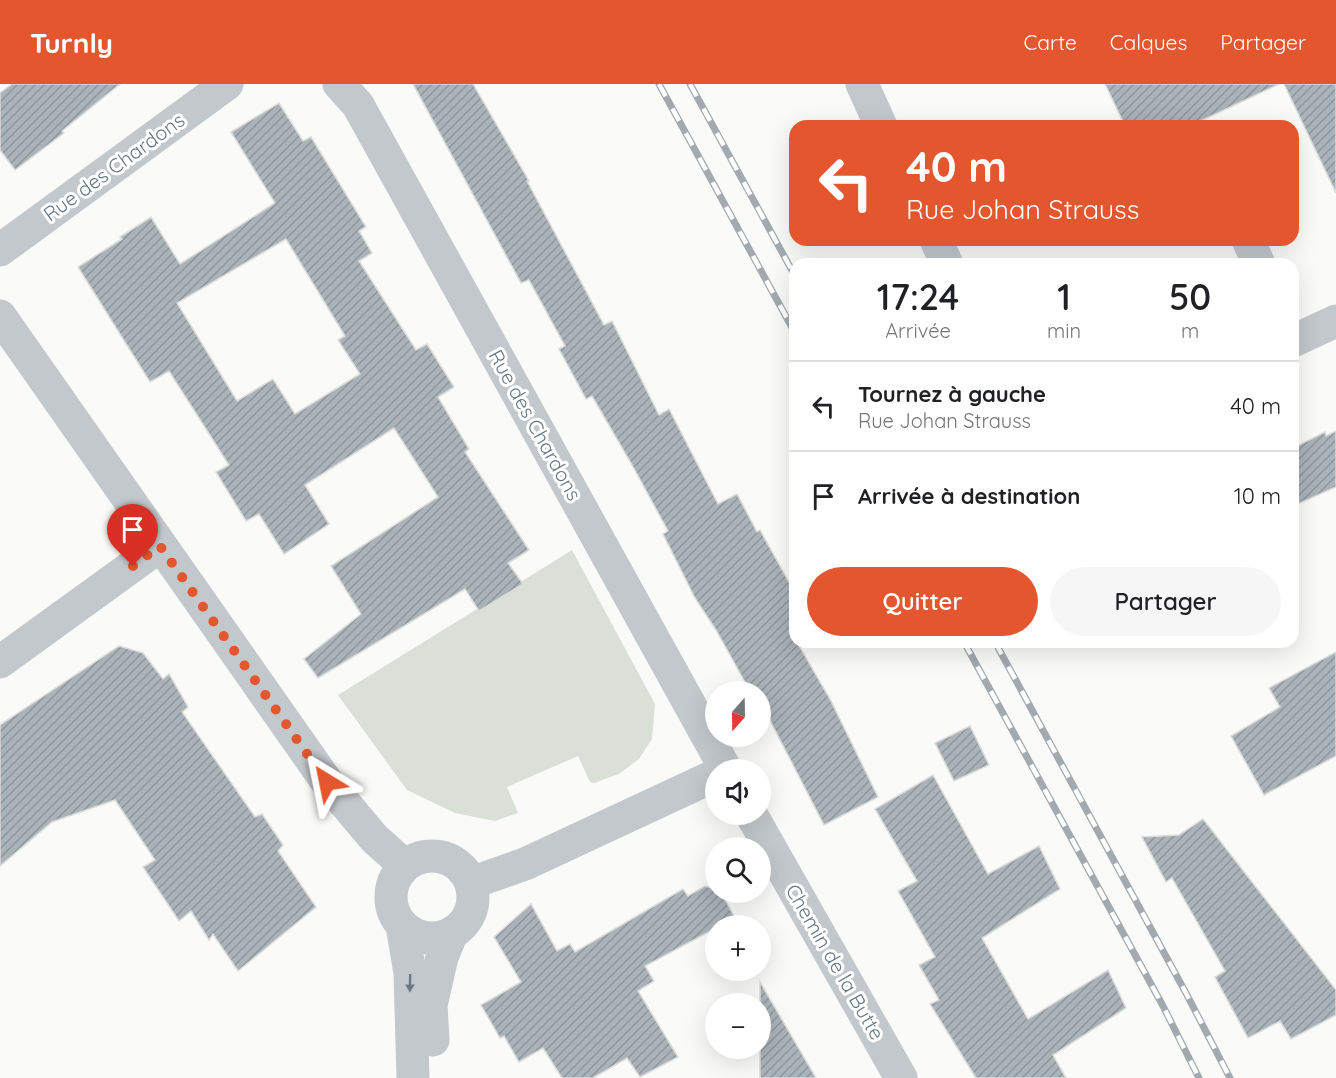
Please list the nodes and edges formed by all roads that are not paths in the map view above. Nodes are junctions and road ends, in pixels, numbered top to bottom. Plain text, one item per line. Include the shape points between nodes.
1 (227, 84) edge
2 (339, 84) edge
3 (862, 84) edge
4 (878, 120) edge
5 (0, 250) edge
6 (0, 316) edge
7 (1336, 321) edge
8 (1299, 337) edge
9 (160, 546) junction
10 (0, 662) edge
11 (720, 759) edge
12 (705, 780) edge
13 (757, 825) edge
14 (404, 865) junction
15 (471, 883) junction
16 (402, 925) junction
17 (452, 933) junction
18 (413, 1078) edge
19 (435, 1078) edge
20 (901, 1078) edge

1 - 5 street, Rue des Chardons
2 - 11 street, Rue des Chardons via 358,105
3 - 4 street
6 - 9 street
7 - 8 street
9 - 10 street
9 - 14 street via 327,782 374,838
12 - 15 street via 525,864
13 - 20 street, Chemin de la Butte
14 - 15 street via 422,856 442,856 460,866
14 - 16 street via 394,878 390,895 393,911
15 - 17 street via 471,911
16 - 17 street via 426,937
16 -> 18 street via 410,973
17 - 19 street via 431,1005

